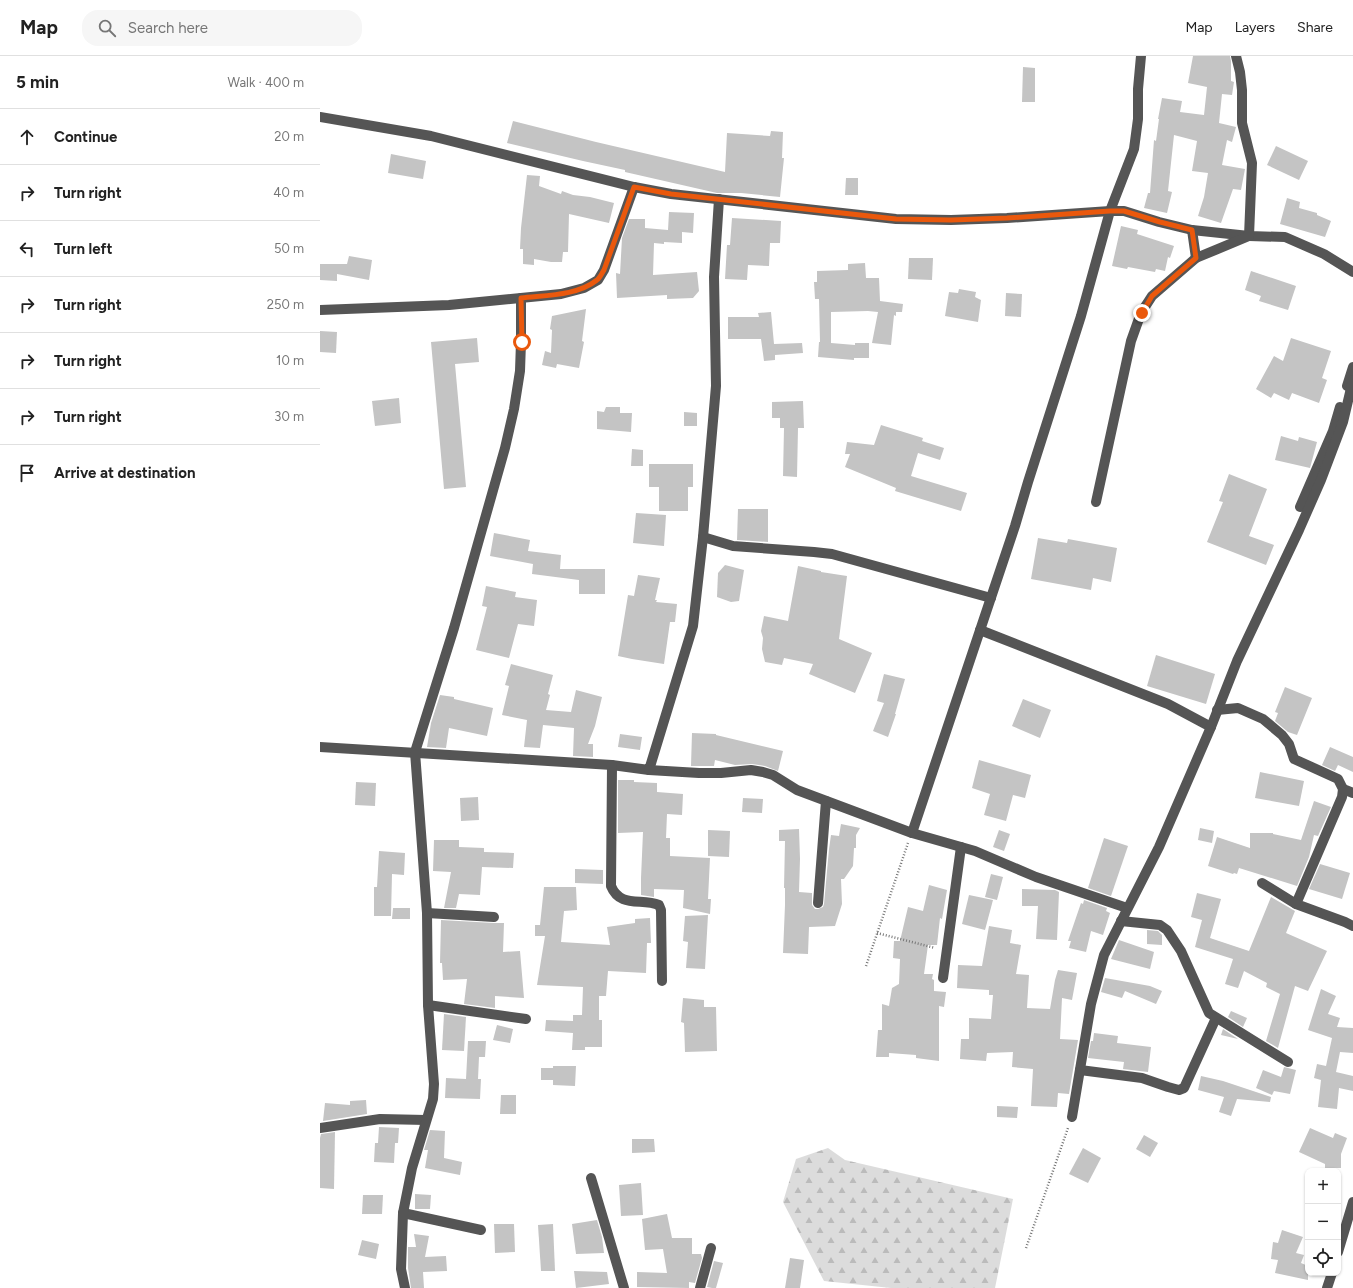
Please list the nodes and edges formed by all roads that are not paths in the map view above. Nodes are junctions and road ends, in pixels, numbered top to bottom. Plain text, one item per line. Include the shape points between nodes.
1 (1141, 56) edge
2 (1236, 56) edge
3 (320, 117) edge
4 (634, 187) junction
5 (718, 199) junction
6 (1110, 211) junction
7 (1192, 230) junction
8 (1248, 236) junction
9 (1196, 258) junction
10 (1353, 272) edge
11 (521, 298) junction
12 (320, 310) edge
13 (1353, 367) edge
14 (1353, 380) edge
15 (1096, 502) dead end
16 (1300, 507) dead end
17 (703, 537) junction
18 (991, 598) junction
19 (980, 630) junction
20 (1218, 710) junction
21 (1210, 727) junction
22 (320, 747) edge
23 (415, 752) junction
24 (612, 765) junction
25 (650, 770) junction
26 (1348, 791) edge
27 (826, 801) junction
28 (912, 832) junction
29 (961, 847) junction
30 (1262, 883) dead end
31 (818, 903) dead end
32 (1296, 904) junction
33 (1127, 908) junction
34 (427, 913) junction
35 (494, 917) dead end
36 (1120, 921) junction
37 (1353, 926) edge
38 (943, 978) dead end
39 (662, 981) dead end
40 (428, 1006) junction
41 (1216, 1018) junction
42 (526, 1019) dead end
43 (1288, 1062) dead end
44 (1080, 1070) junction
45 (1072, 1117) road end
46 (426, 1120) junction
47 (320, 1128) edge
48 (591, 1178) dead end
49 (1353, 1202) edge
50 (403, 1214) junction
51 (481, 1230) dead end
52 (1341, 1242) edge
53 (711, 1248) dead end
54 (1331, 1276) edge
55 (405, 1288) edge
56 (624, 1288) edge
57 (700, 1288) edge
58 (1327, 1288) edge

1 - 6 street via 1134,149
2 - 8 street via 1242,90 1242,123 1252,163
3 - 4 street via 431,136
4 - 5 street
4 - 11 street via 598,280 584,288 561,294
5 - 6 street via 896,219 1007,218
5 - 17 street via 714,277 716,386
6 - 7 street via 1124,211
6 - 18 street via 1081,316
7 - 8 street
7 - 9 street
8 - 9 street
8 - 10 street via 1284,238 1324,254
9 - 15 street via 1152,296 1142,313 1131,341
11 - 12 street via 449,305
11 - 23 street via 520,371 505,448 454,628
13 - 16 street via 1333,430
14 - 20 street via 1343,422 1321,480 1237,661
17 - 18 street via 733,546 832,554
17 - 25 street via 693,626
18 - 19 street
19 - 21 street via 1168,704
19 - 28 street
20 - 21 street
20 - 26 street via 1238,708 1263,719 1282,734 1294,759 1338,779
21 - 33 street via 1159,847
22 - 23 street
23 - 24 street
23 - 34 street
24 - 25 street
24 - 39 street via 611,886 613,892 623,900 659,905
25 - 27 street via 699,773 751,770 773,775 797,790
26 - 32 street via 1342,797
27 - 28 street
27 - 31 street
28 - 29 street
29 - 33 street via 1036,877
29 - 38 street
30 - 32 street
32 - 37 street
33 - 36 street
34 - 35 street
34 - 40 street
36 - 41 street via 1160,925 1167,930 1181,951 1209,1013
36 - 44 street via 1098,972
40 - 42 street
40 - 46 street via 434,1084 433,1099
41 - 43 street
41 - 44 street via 1184,1088 1179,1090 1142,1078
44 - 45 street
46 - 47 street via 374,1120
46 - 50 street via 412,1168
48 - 56 street
49 - 52 street
50 - 51 street
50 - 55 street via 401,1269
53 - 57 street
54 - 58 street

